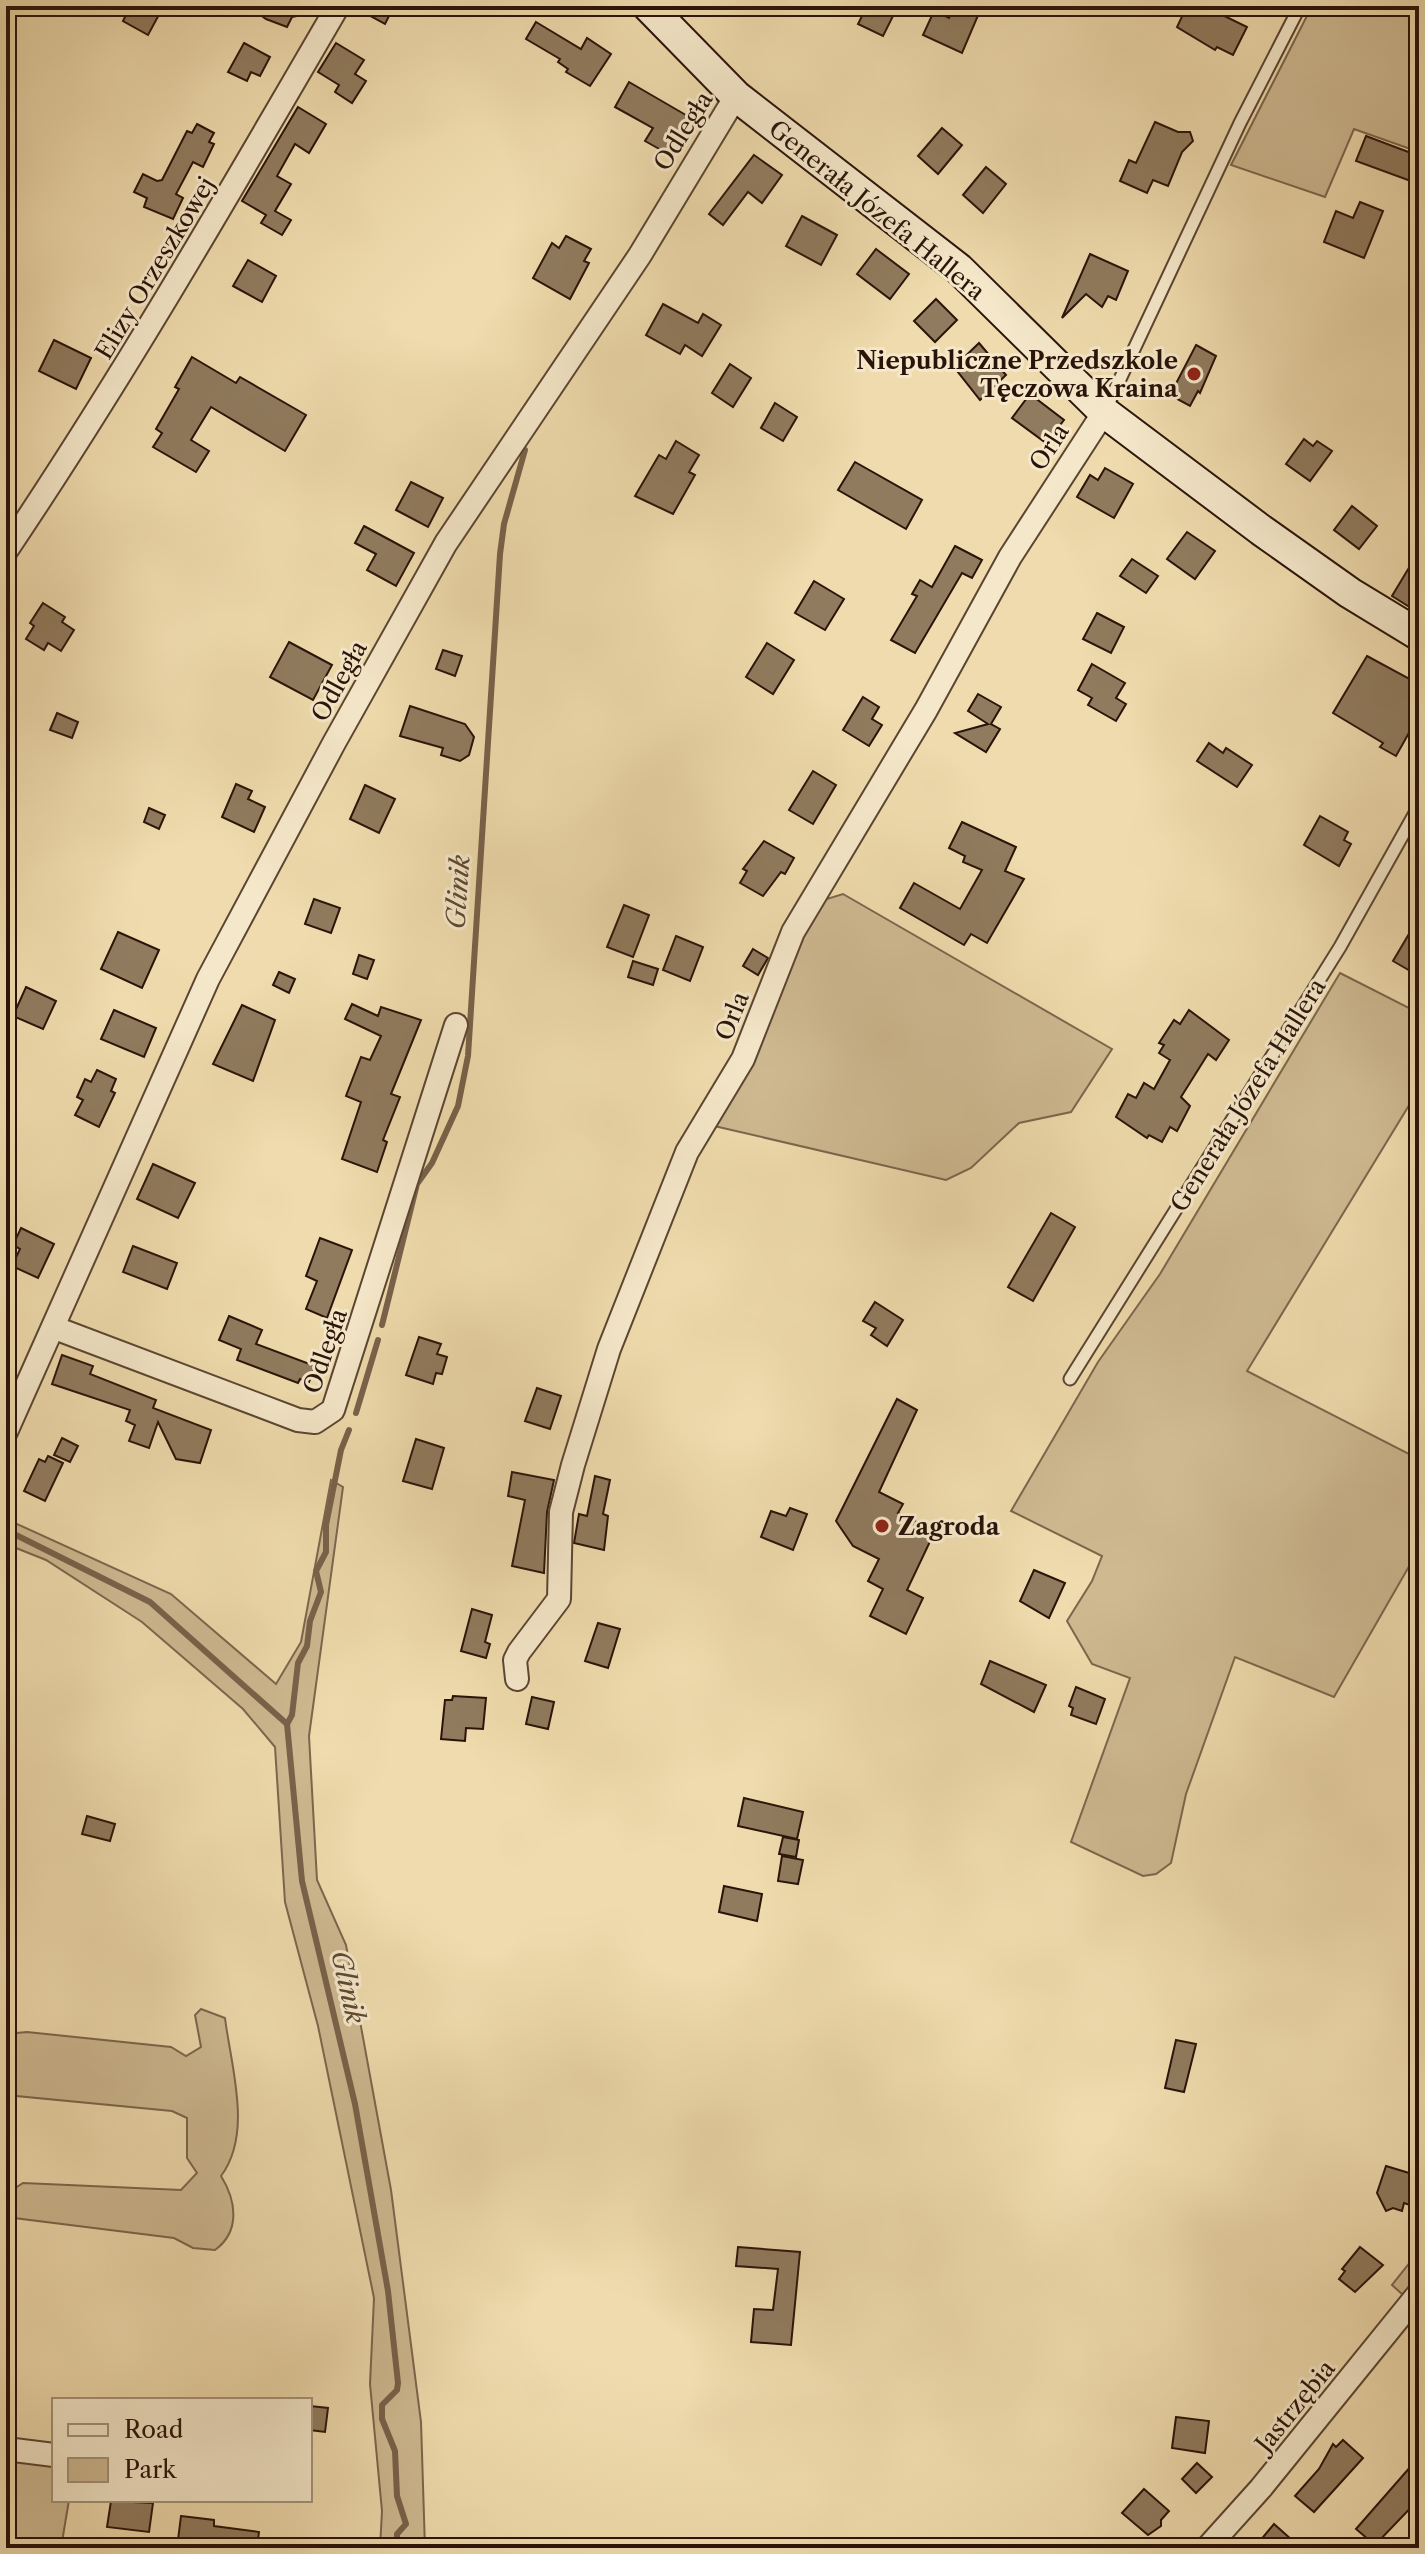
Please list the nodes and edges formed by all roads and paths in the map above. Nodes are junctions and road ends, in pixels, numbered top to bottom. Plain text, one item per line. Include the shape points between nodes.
1 (338, 6) edge
2 (648, 6) edge
3 (1300, 6) edge
4 (736, 96) junction
5 (1104, 412) junction
6 (6, 551) edge
7 (1419, 635) edge
8 (1419, 806) edge
9 (456, 1025) dead end
10 (55, 1328) junction
11 (1070, 1379) dead end
12 (6, 1432) edge
13 (517, 1679) dead end
14 (1419, 2293) edge
15 (6, 2449) edge
16 (52, 2455) edge
17 (1207, 2548) edge

1 - 6 street, Elizy Orzeszkowej via 163,308
2 - 4 street, Generała Józefa Hallera
3 - 5 lane
4 - 5 street, Generała Józefa Hallera via 959,269
4 - 10 street, Odległa via 640,255 446,543 341,730 208,979
5 - 7 street, Generała Józefa Hallera via 1286,548
5 - 13 street, Orla via 1010,557 793,932 743,1059 687,1152 609,1349 573,1465 561,1512 559,1599 519,1652
8 - 11 lane, Generała Józefa Hallera via 1340,947
9 - 10 street, Odległa via 333,1410 315,1422 298,1420
10 - 12 street, Odległa
14 - 17 street, Jastrzębia
15 - 16 street

